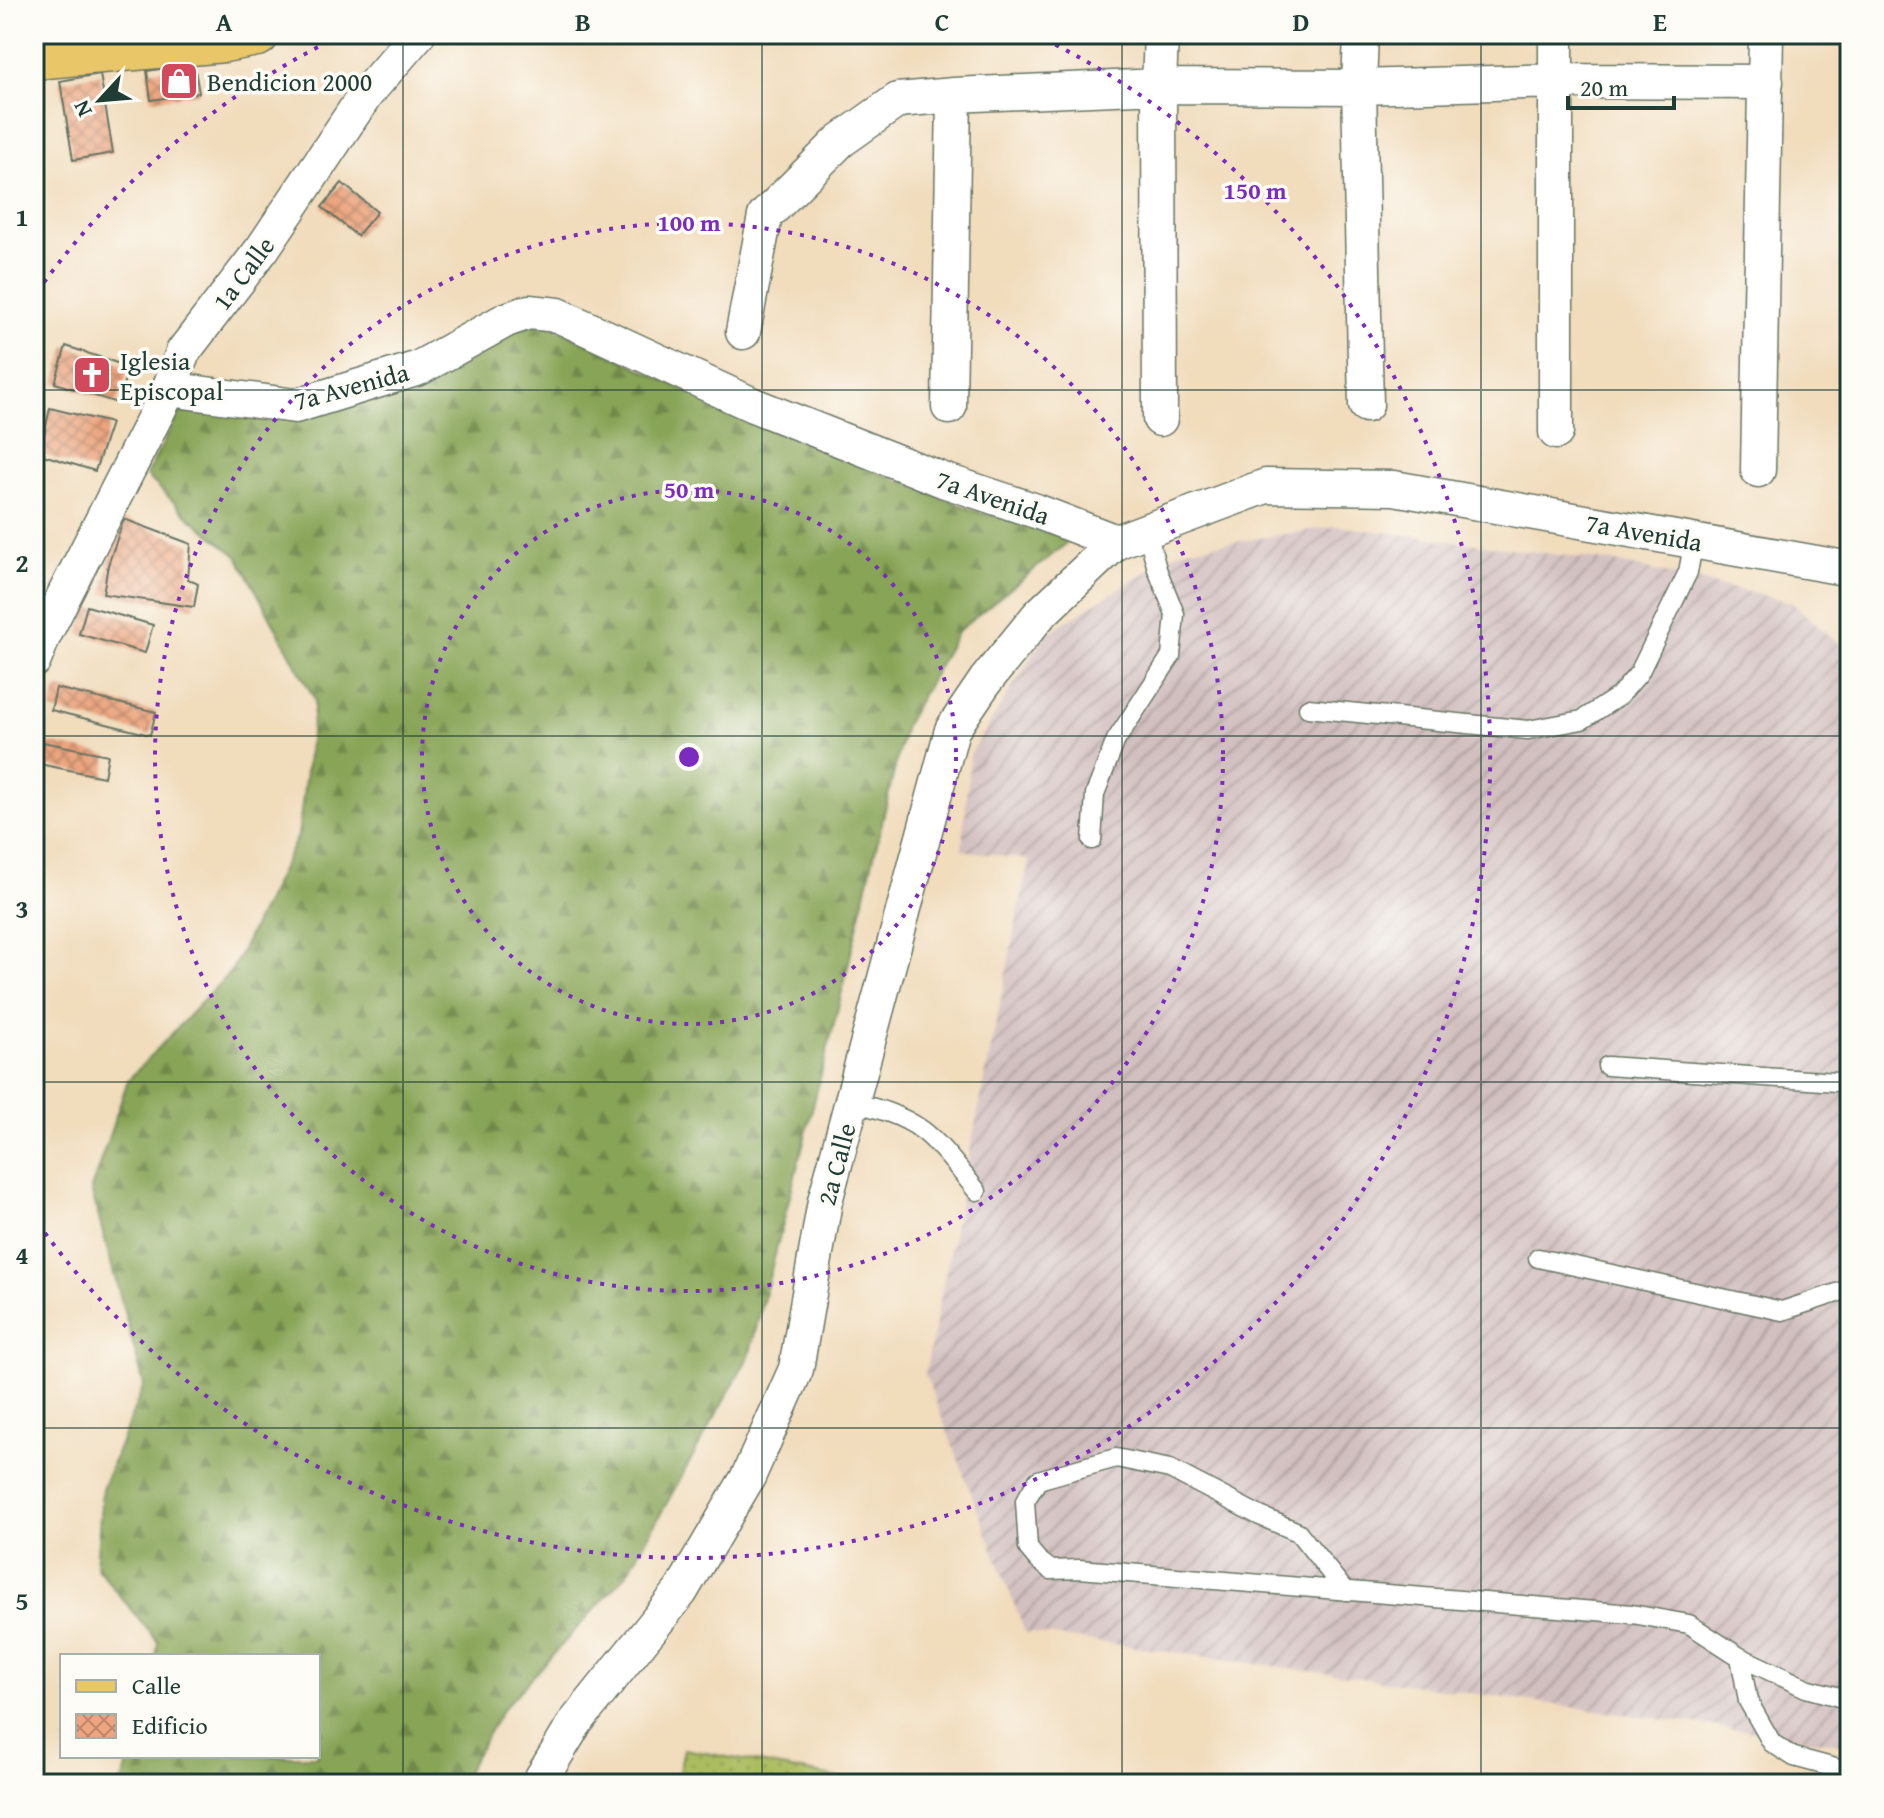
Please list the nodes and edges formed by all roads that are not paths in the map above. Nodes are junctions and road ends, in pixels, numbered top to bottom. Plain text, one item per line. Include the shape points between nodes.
1 (257, 34) edge
2 (418, 34) edge
3 (1161, 34) edge
4 (1361, 34) edge
5 (1556, 34) edge
6 (1766, 34) edge
7 (36, 49) edge
8 (1556, 81) junction
9 (1766, 82) junction
10 (1159, 86) junction
11 (1359, 87) junction
12 (954, 95) junction
13 (743, 332) dead end
14 (169, 389) junction
15 (1366, 405) dead end
16 (949, 407) dead end
17 (1160, 419) dead end
18 (1556, 432) dead end
19 (1758, 470) dead end
20 (1132, 536) junction
21 (1694, 541) junction
22 (1850, 569) edge
23 (37, 644) edge
24 (1308, 708) dead end
25 (1092, 840) dead end
26 (1607, 1066) dead end
27 (1850, 1083) edge
28 (852, 1102) junction
29 (977, 1191) dead end
30 (1538, 1258) dead end
31 (1850, 1286) edge
32 (1345, 1591) junction
33 (1740, 1657) junction
34 (1850, 1700) edge
35 (1850, 1772) edge
36 (538, 1784) edge

1 - 7 main road
2 - 14 street, 1a Calle via 366,94 263,248 183,352
3 - 10 street
4 - 11 street
5 - 8 street
6 - 9 street
8 - 9 street
8 - 11 street
8 - 18 street
9 - 19 street
10 - 11 street
10 - 12 street
10 - 17 street
11 - 15 street
12 - 13 street via 898,100 840,141 765,216
12 - 16 street
14 - 20 street, 7a Avenida via 295,406 419,368 529,312 558,315 753,405 943,480
14 - 23 street, 1a Calle
20 - 21 street, 7a Avenida via 1266,486 1394,488
20 - 25 lane via 1157,569 1175,614 1171,656 1116,740 1095,794
20 - 28 street, 2a Calle via 1039,615 952,730
21 - 22 street, 7a Avenida
21 - 24 lane via 1688,572 1639,673 1619,696 1582,720 1528,730
26 - 27 lane
28 - 29 lane via 891,1113 923,1130
28 - 36 street, 2a Calle via 825,1201 796,1369 748,1477 681,1591 575,1723
30 - 31 lane via 1782,1311
32 - 32 lane via 1298,1532 1170,1469 1116,1458 1038,1480 1025,1501 1028,1548 1051,1570
32 - 33 lane via 1632,1614 1689,1624
33 - 34 lane via 1806,1688
33 - 35 lane via 1748,1701 1772,1743 1794,1757

